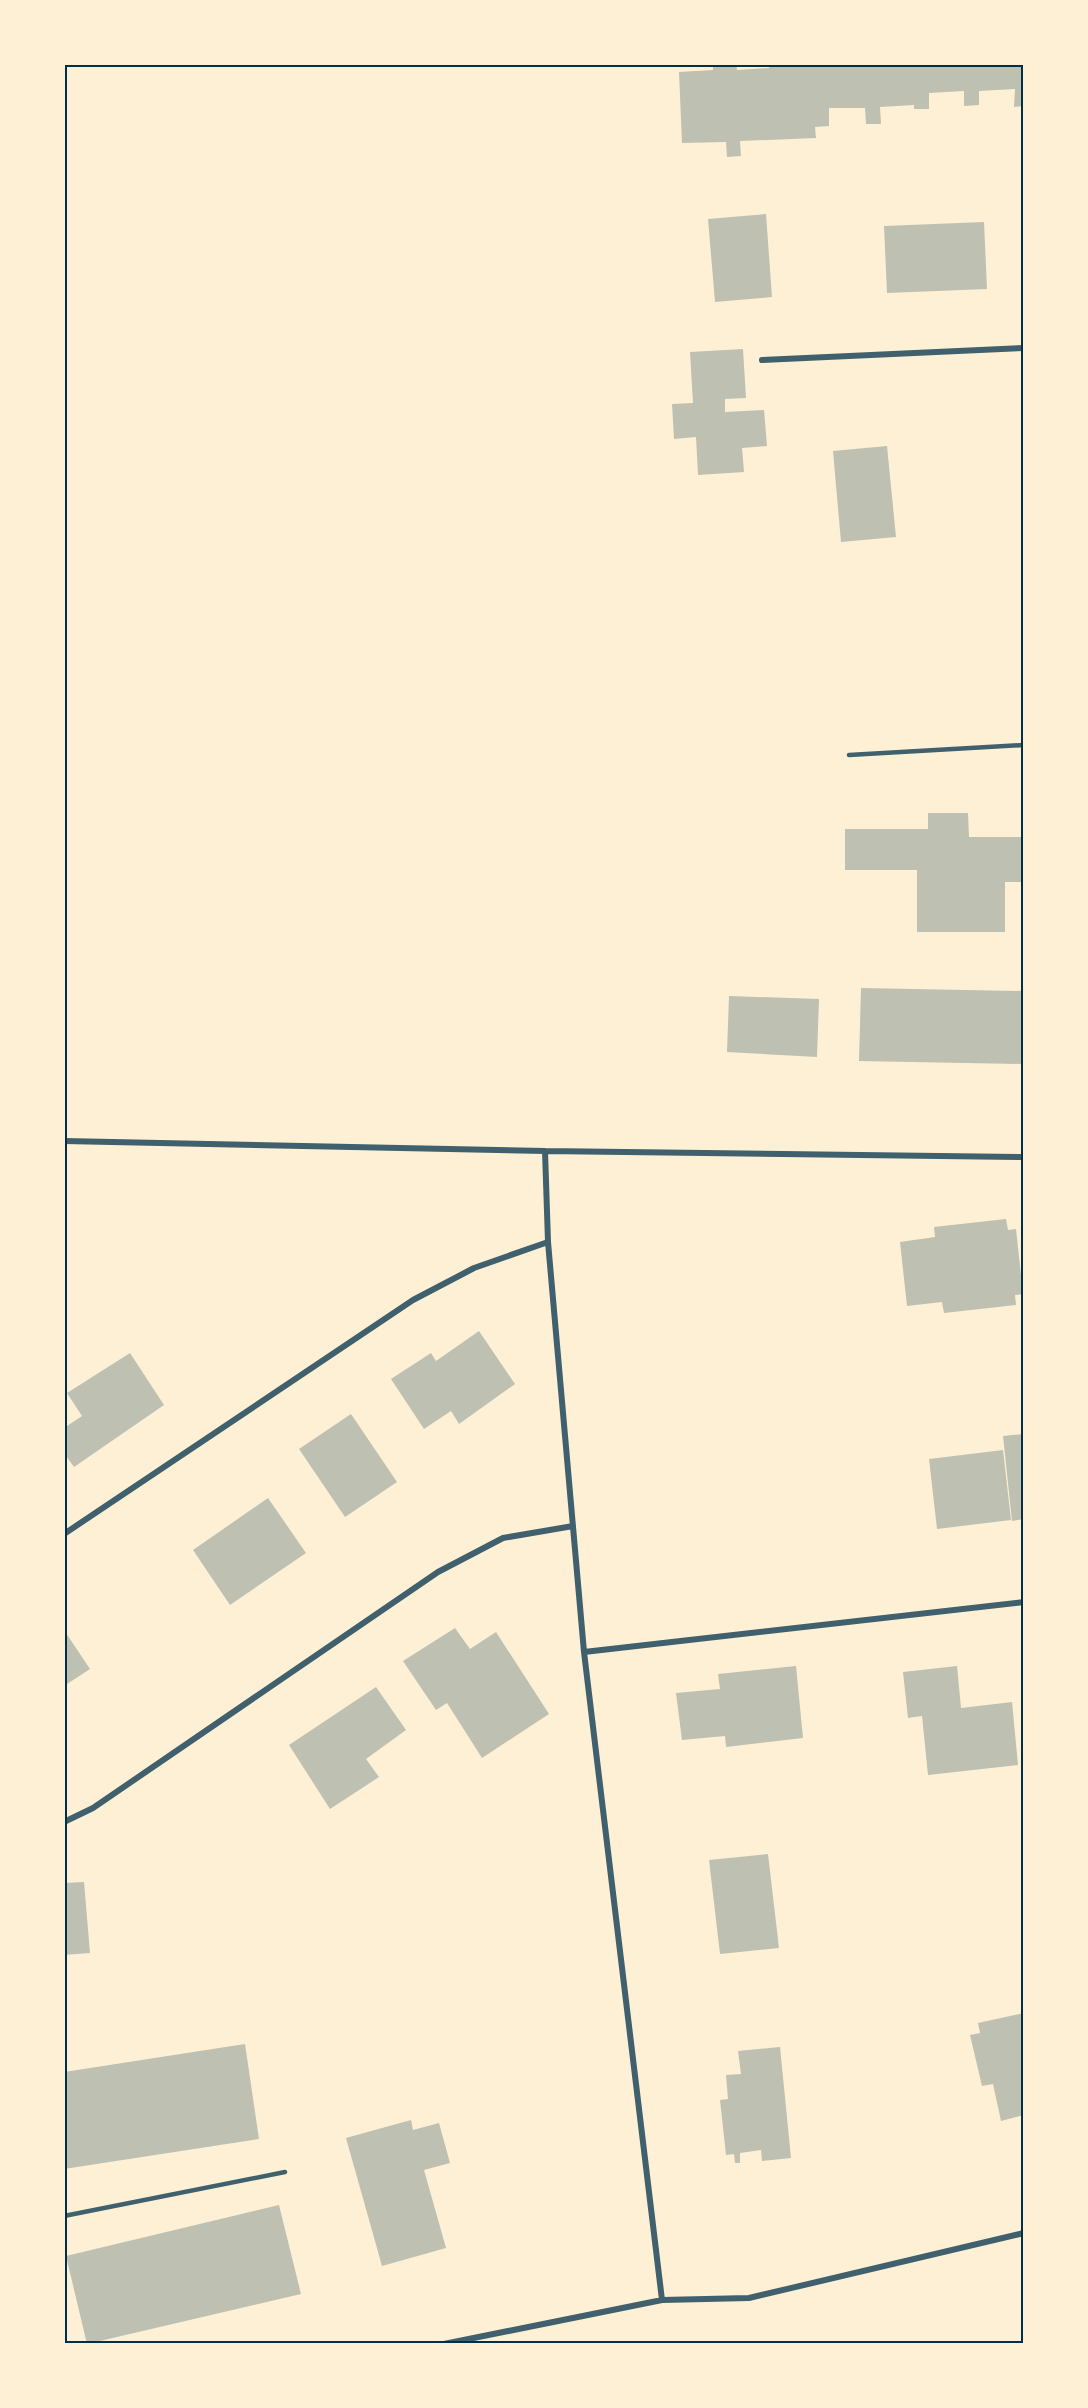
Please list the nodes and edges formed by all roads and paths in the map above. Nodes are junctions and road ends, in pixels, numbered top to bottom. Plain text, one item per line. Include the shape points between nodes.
1 (1023, 348) edge
2 (762, 360) dead end
3 (1023, 745) edge
4 (849, 755) dead end
5 (64, 1141) edge
6 (545, 1151) junction
7 (1023, 1157) edge
8 (548, 1242) junction
9 (573, 1526) junction
10 (64, 1534) edge
11 (1023, 1602) edge
12 (584, 1652) junction
13 (64, 1822) edge
14 (285, 2172) dead end
15 (64, 2216) edge
16 (1023, 2234) edge
17 (662, 2300) junction
18 (444, 2343) edge

1 - 2 street
3 - 4 lane
5 - 6 street
6 - 7 street
6 - 8 street
8 - 9 street
8 - 10 street via 474,1268 412,1300
9 - 12 street
9 - 13 street via 503,1538 438,1572 93,1808
11 - 12 street
12 - 17 street
14 - 15 lane
16 - 17 street via 749,2298
17 - 18 street

